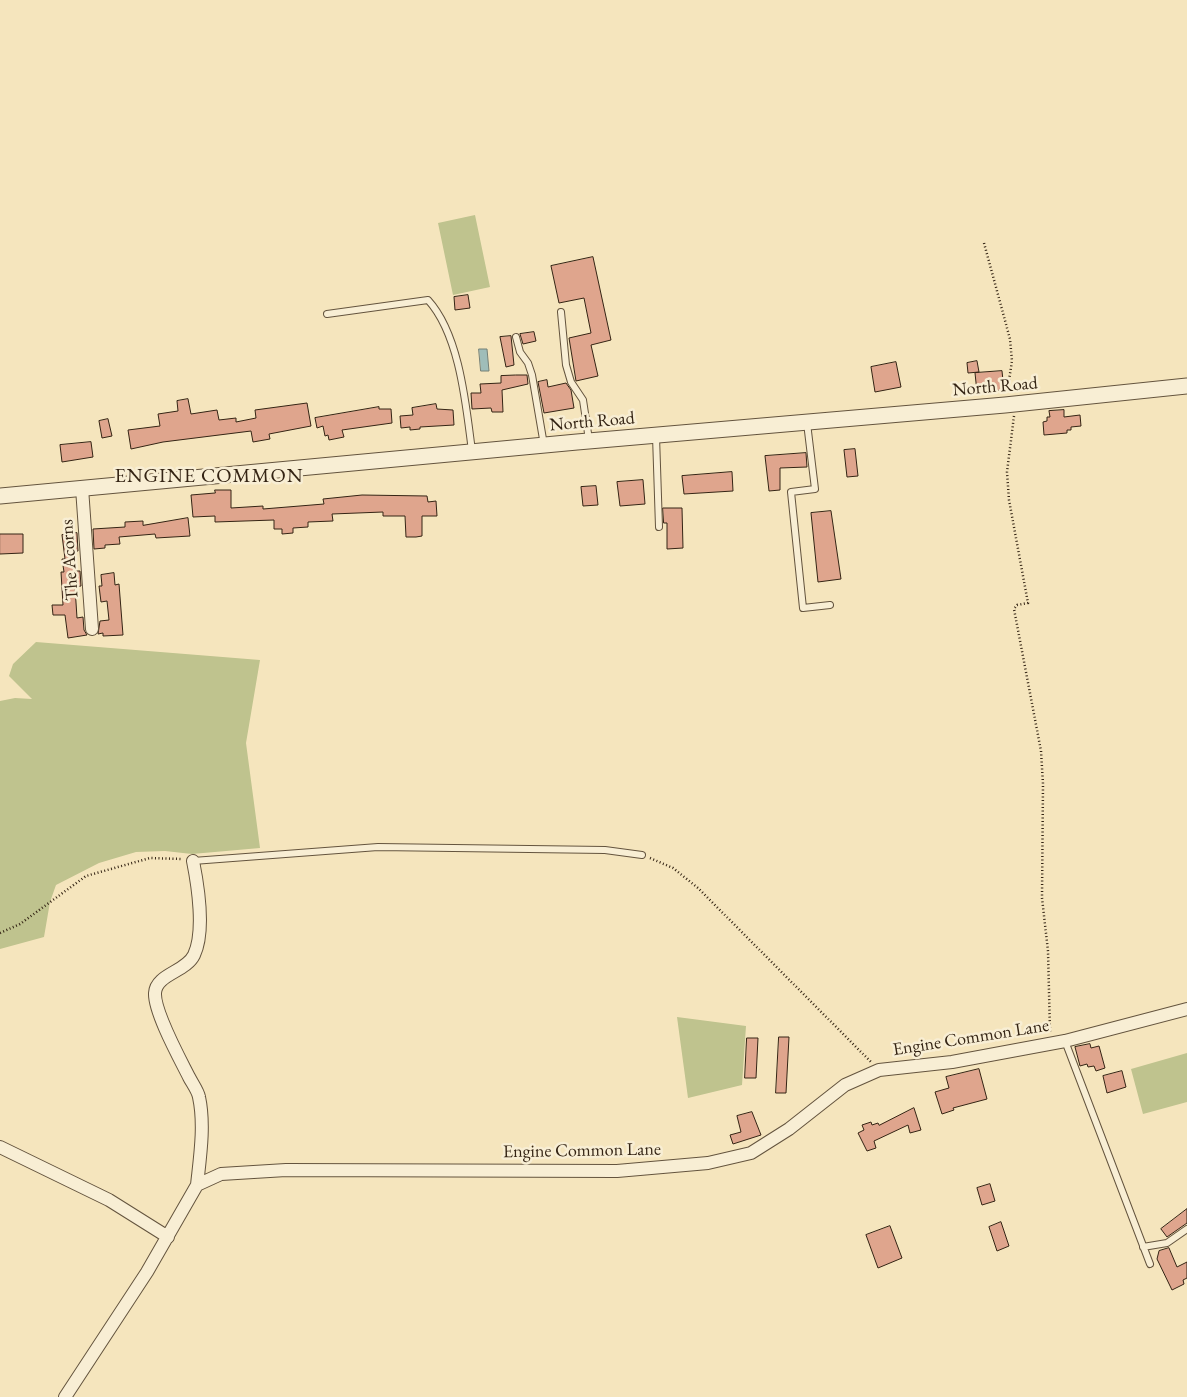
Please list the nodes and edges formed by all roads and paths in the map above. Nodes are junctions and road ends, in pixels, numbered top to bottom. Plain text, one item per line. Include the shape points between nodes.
1 (984, 243) dead end
2 (561, 312) dead end
3 (327, 314) dead end
4 (516, 337) dead end
5 (1187, 386) edge
6 (1010, 410) junction
7 (807, 421) junction
8 (656, 435) junction
9 (589, 441) junction
10 (544, 445) junction
11 (472, 452) junction
12 (82, 488) junction
13 (0, 496) edge
14 (659, 527) dead end
15 (830, 605) dead end
16 (92, 629) dead end
17 (642, 855) joint
18 (193, 861) junction
19 (0, 933) edge
20 (1187, 1009) edge
21 (1065, 1041) junction
22 (1050, 1044) junction
23 (879, 1070) junction
24 (0, 1147) edge
25 (198, 1185) junction
26 (1187, 1228) edge
27 (168, 1237) junction
28 (1143, 1247) junction
29 (1150, 1264) dead end
30 (65, 1397) edge

1 - 6 path via 1010,339
2 - 9 lane via 566,365 570,382 583,400
3 - 11 lane via 428,300 449,338 462,387
4 - 10 lane via 532,374
5 - 6 street, North Road
6 - 7 street, North Road
6 - 22 path via 1009,500 1028,603 1014,609 1041,751 1042,898 1048,951
7 - 8 street, North Road
7 - 15 lane via 815,489 791,492 803,608
8 - 9 street, North Road
8 - 14 lane
9 - 10 street, North Road
10 - 11 street, North Road
11 - 12 street, North Road
12 - 13 street, North Road
12 - 16 street, The Acorns
17 - 18 lane via 605,850 378,846
17 - 23 path via 673,868 698,888
18 - 19 path via 150,858 86,876 20,924
18 - 25 street via 198,910 196,948 187,964 160,981 155,991 159,1010 199,1096
20 - 21 street, Engine Common Lane
21 - 22 street, Engine Common Lane
21 - 28 lane
22 - 23 street, Engine Common Lane via 952,1062
23 - 25 street, Engine Common Lane via 845,1085 789,1129 751,1153 708,1163 617,1171 286,1170 221,1174
24 - 27 street via 109,1200
25 - 27 street
26 - 28 lane via 1167,1243
27 - 30 street
28 - 29 lane

